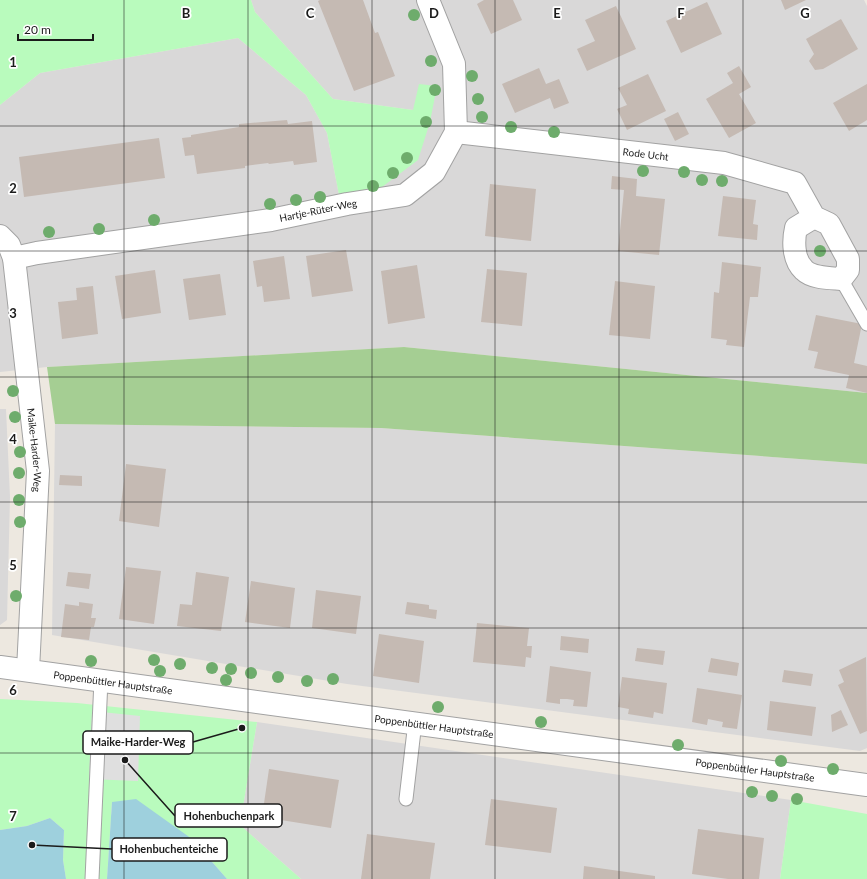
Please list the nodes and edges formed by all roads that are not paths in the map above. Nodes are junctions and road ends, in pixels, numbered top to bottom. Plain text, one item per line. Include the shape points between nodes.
1 (428, 0) edge
2 (456, 132) junction
3 (814, 217) junction
4 (0, 236) edge
5 (14, 258) junction
6 (840, 279) junction
7 (867, 324) edge
8 (0, 667) edge
9 (28, 670) junction
10 (101, 680) junction
11 (415, 722) junction
12 (867, 785) edge
13 (406, 799) dead end
14 (92, 879) edge

1 - 2 street via 454,64
2 - 3 street, Rode Ucht via 724,163 795,183
2 - 5 street, Hartje-Rüter-Weg via 434,172 405,195 271,220
3 - 6 street, Rode Ucht via 829,224 848,259 848,270
3 - 6 street via 796,228 793,241 796,257 804,270 820,277
4 - 5 street, Maike-Harder-Weg via 9,245
5 - 9 street, Maike-Harder-Weg via 38,471
6 - 7 lane
8 - 9 street, Poppenbüttler Hauptstraße
9 - 10 street, Poppenbüttler Hauptstraße
10 - 11 street, Poppenbüttler Hauptstraße
10 - 14 lane
11 - 12 street, Poppenbüttler Hauptstraße
11 - 13 lane

